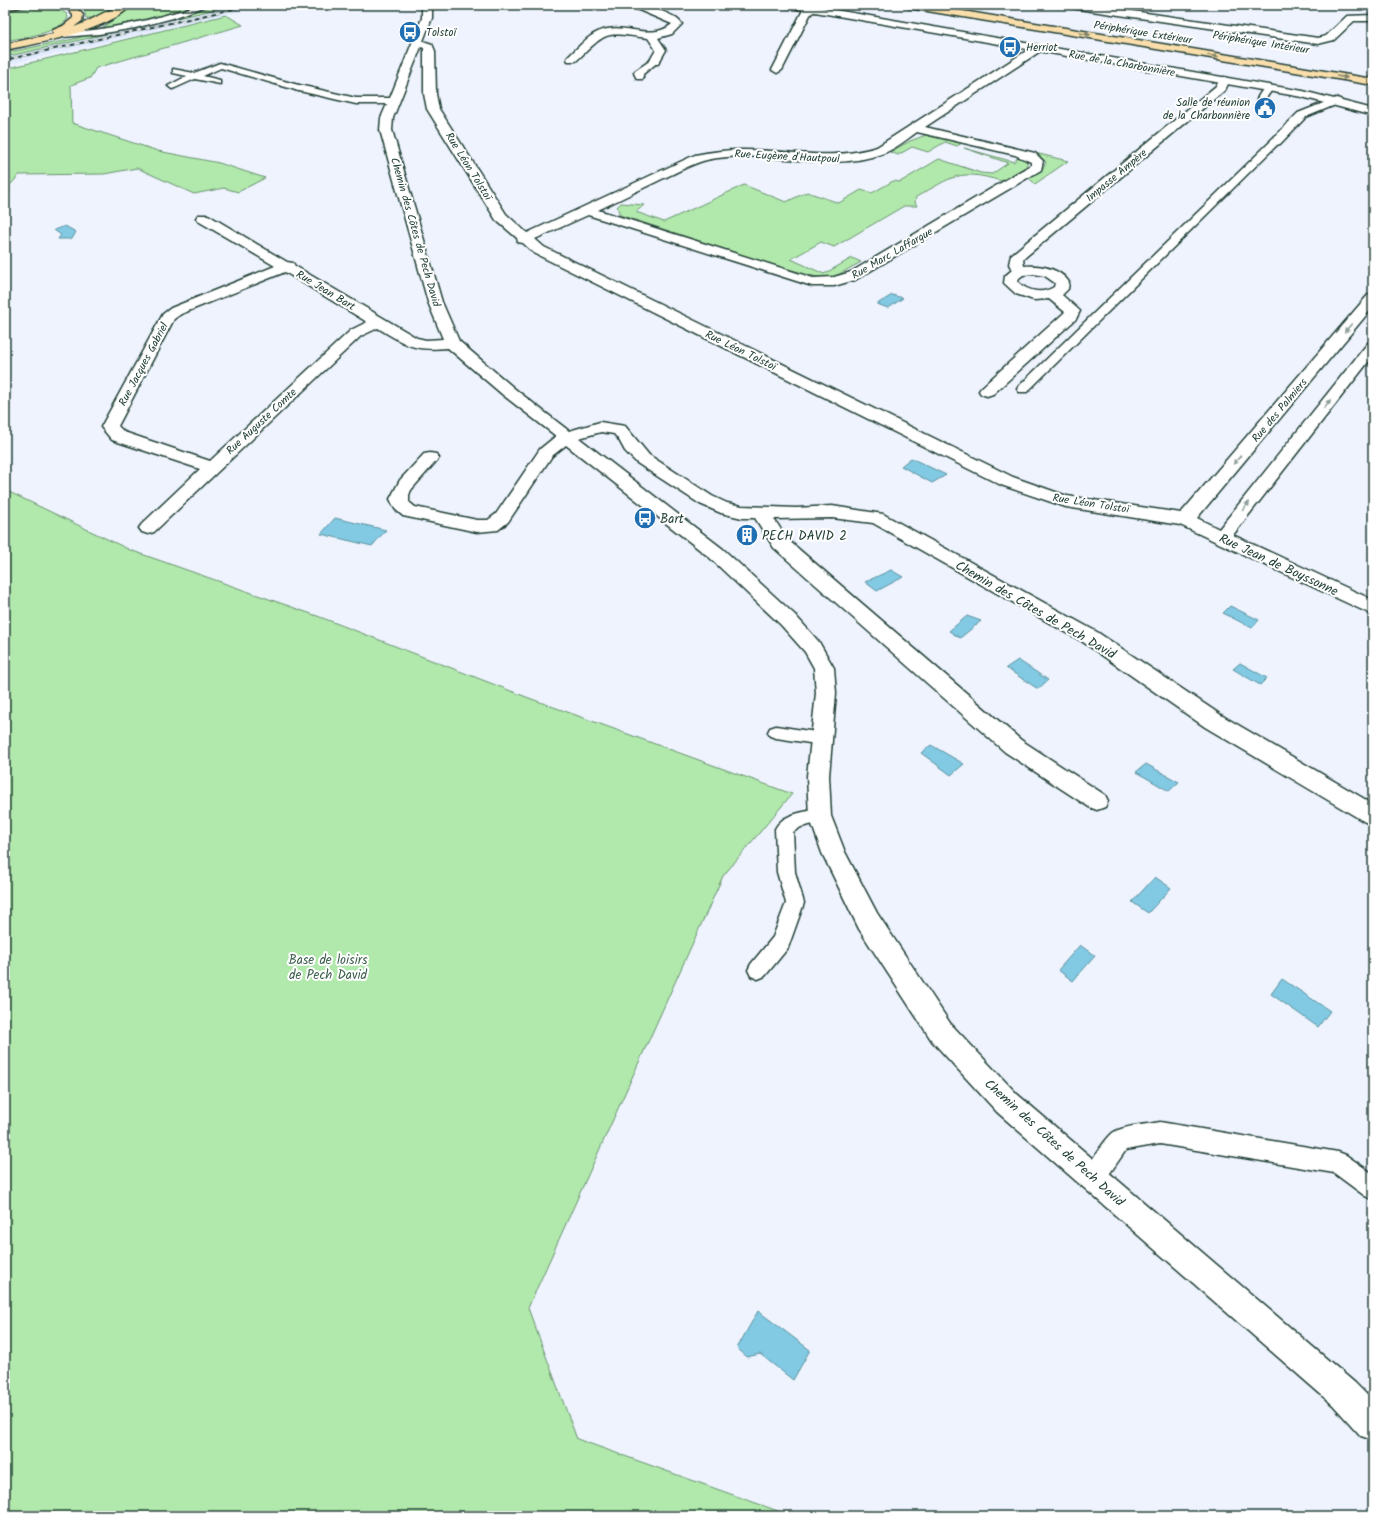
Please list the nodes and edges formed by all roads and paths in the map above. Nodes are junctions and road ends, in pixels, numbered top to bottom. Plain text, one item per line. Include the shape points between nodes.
1 (17, 5) edge
2 (64, 5) edge
3 (126, 5) edge
4 (205, 5) edge
5 (427, 5) edge
6 (632, 5) edge
7 (789, 5) edge
8 (909, 5) edge
9 (955, 5) edge
10 (1071, 5) edge
11 (5, 7) edge
12 (818, 8) edge
13 (1373, 18) edge
14 (63, 35) junction
15 (652, 37) junction
16 (417, 43) junction
17 (5, 44) edge
18 (5, 47) edge
19 (1038, 48) junction
20 (572, 59) dead end
21 (654, 62) joint
22 (777, 70) dead end
23 (176, 71) dead end
24 (1373, 73) edge
25 (195, 76) junction
26 (640, 77) dead end
27 (1225, 80) junction
28 (217, 82) dead end
29 (1373, 82) edge
30 (172, 86) dead end
31 (299, 88) joint
32 (1269, 88) junction
33 (1260, 100) dead end
34 (394, 101) junction
35 (1336, 101) junction
36 (1373, 113) edge
37 (916, 128) junction
38 (1276, 141) joint
39 (585, 210) junction
40 (203, 218) dead end
41 (523, 239) junction
42 (288, 266) junction
43 (1020, 271) junction
44 (1052, 294) junction
45 (1373, 298) edge
46 (379, 322) junction
47 (452, 343) junction
48 (1373, 346) edge
49 (1023, 389) dead end
50 (987, 391) dead end
51 (565, 437) junction
52 (430, 458) dead end
53 (211, 467) junction
54 (761, 513) junction
55 (1185, 520) junction
56 (148, 528) dead end
57 (1222, 537) junction
58 (1373, 608) edge
59 (776, 732) dead end
60 (823, 739) junction
61 (1096, 801) dead end
62 (1373, 815) edge
63 (820, 816) junction
64 (758, 970) dead end
65 (1093, 1178) junction
66 (1373, 1188) edge
67 (1373, 1424) edge

1 - 11 highway
2 - 17 highway via 70,6 78,15 78,19 67,28
3 - 14 highway via 90,26
4 - 14 lane via 171,17 129,26 86,34
5 - 16 street, Chemin des Côtes de Pech David via 427,18
6 - 15 street via 674,20 676,24 672,30
7 - 12 street, Rue de la Charbonnière
8 -> 29 highway, Périphérique Extérieur
9 - 24 highway, Périphérique Intérieur
10 - 13 street via 1318,41 1330,38 1351,18
12 - 19 street, Rue de la Charbonnière
12 - 22 street via 806,13
14 - 18 highway
15 - 20 street via 614,30 603,33
15 - 21 street via 661,50
16 - 34 street, Chemin des Côtes de Pech David
16 - 41 street, Rue Léon Tolstoï via 428,46 430,51 430,94 433,109 501,217
19 - 27 street, Rue de la Charbonnière
19 - 37 street, Rue Eugène d'Hautpoul
21 - 26 lane via 638,73
23 - 25 lane
25 - 28 lane
25 - 30 lane
25 - 31 lane via 220,65
27 - 32 street, Rue de la Charbonnière
27 - 43 street, Impasse Ampère via 1221,88 1022,252 1016,258
31 - 34 street via 356,101
32 - 33 lane
32 - 35 street, Rue de la Charbonnière
34 - 47 street, Chemin des Côtes de Pech David via 387,118 386,130 435,302
35 - 36 street, Rue de la Charbonnière
35 - 38 street via 1302,115
37 - 39 street, Rue Eugène d'Hautpoul via 881,150 847,159 741,152 709,155 695,159
37 - 39 street, Rue Marc Laffargue via 1032,156 1037,161 1037,167 844,280 812,282
38 - 49 lane
39 - 41 street, Rue Eugène d'Hautpoul
40 - 42 street, Rue Jean Bart
41 - 55 street, Rue Léon Tolstoï via 546,254 1008,481 1066,501 1158,513
42 - 46 street, Rue Jean Bart
42 - 53 street, Rue Jacques Gabriel via 176,311 168,317 109,427 118,436
43 - 44 street, Impasse Ampère via 1010,280 1018,290 1031,295
43 - 44 street via 1041,271 1059,279 1062,282 1061,290
44 - 50 street via 1073,312 1071,316
45 -> 55 street, Rue des Palmiers
46 - 47 street, Rue Jean Bart via 412,342 440,345
46 - 53 street, Rue Auguste Comte via 356,333
47 - 51 street, Chemin des Côtes de Pech David
57 -> 48 street
51 - 52 street, Chemin des Côtes de Pech David via 546,453 502,518 492,526 470,525 409,512 402,506 399,499 401,492
51 - 54 street, Chemin des Côtes de Pech David via 600,427 619,430 642,459 706,500 742,512
51 - 60 street, Chemin des Côtes de Pech David via 716,553 788,620 812,647 824,668 826,693
53 - 56 street, Rue Auguste Comte
54 - 61 street via 781,544 1013,746
54 - 62 street, Chemin des Côtes de Pech David via 832,512 877,518 1090,637 1214,721
55 - 57 street, Rue Jean de Boyssonne
57 - 58 street, Rue Jean de Boyssonne
59 - 60 lane
60 - 63 street, Chemin des Côtes de Pech David via 818,776
63 - 64 lane via 796,821 784,829 786,872 795,903 781,942
63 - 65 street, Chemin des Côtes de Pech David via 834,853 868,921 941,1032 1007,1103
65 - 66 lane via 1120,1140 1160,1133 1338,1163
65 - 67 street, Chemin des Côtes de Pech David via 1344,1394

